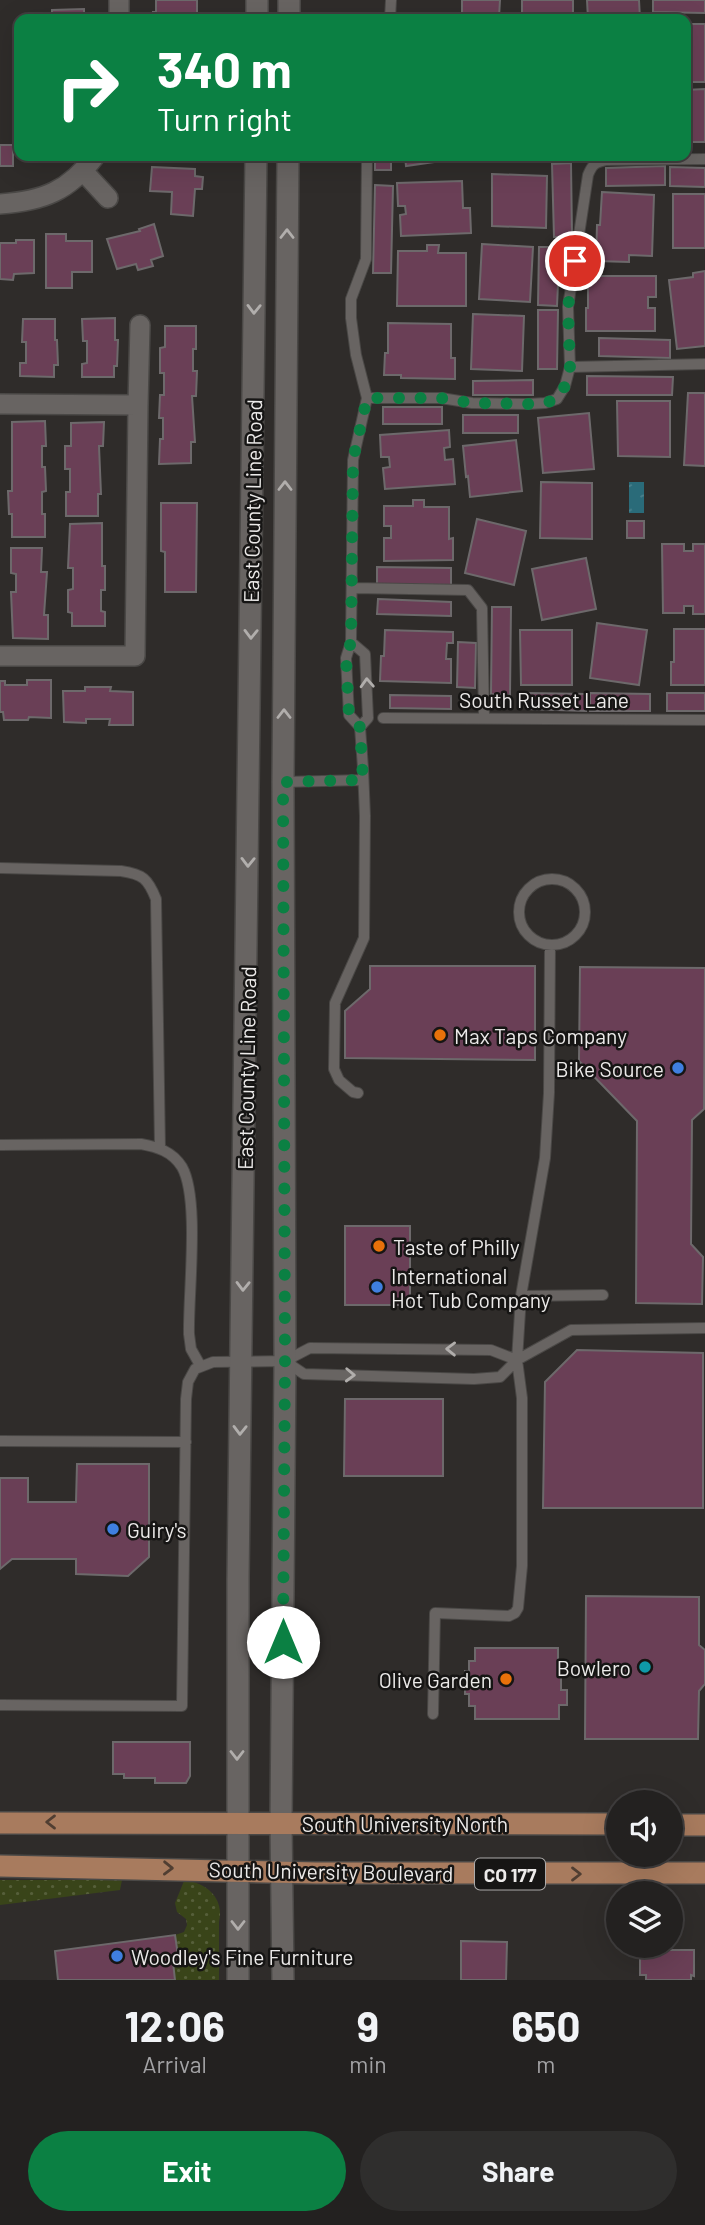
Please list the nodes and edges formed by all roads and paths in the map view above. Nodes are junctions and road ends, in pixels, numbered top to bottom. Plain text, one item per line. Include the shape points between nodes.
1 (256, 161) edge
2 (288, 161) edge
3 (367, 161) edge
4 (597, 161) edge
5 (89, 163) edge
6 (108, 198) dead end
7 (0, 204) edge
8 (140, 325) dead end
9 (705, 364) edge
10 (570, 368) junction
11 (367, 398) junction
12 (0, 404) edge
13 (138, 405) junction
14 (353, 588) junction
15 (351, 642) junction
16 (0, 656) edge
17 (484, 717) junction
18 (383, 718) dead end
19 (705, 720) edge
20 (360, 727) junction
21 (363, 780) junction
22 (283, 782) junction
23 (0, 868) edge
24 (550, 945) junction
25 (358, 1093) dead end
26 (0, 1145) edge
27 (160, 1148) junction
28 (603, 1295) dead end
29 (521, 1296) junction
30 (705, 1328) edge
31 (517, 1360) junction
32 (242, 1362) junction
33 (285, 1362) junction
34 (200, 1365) junction
35 (0, 1441) edge
36 (186, 1442) junction
37 (0, 1705) edge
38 (433, 1714) dead end
39 (0, 1822) edge
40 (237, 1823) junction
41 (281, 1823) junction
42 (606, 1824) edge
43 (683, 1825) edge
44 (705, 1825) edge
45 (0, 1866) edge
46 (238, 1870) junction
47 (283, 1871) junction
48 (705, 1873) edge
49 (238, 1980) edge
50 (283, 1980) edge

1 -> 32 main road, East County Line Road
22 -> 2 main road, East County Line Road
3 - 11 lane via 366,259 351,299 351,318
4 - 10 lane via 588,175 568,307
5 - 6 street
5 - 7 street via 65,186 45,197
8 - 13 street
9 - 10 lane
10 - 11 lane via 557,399 545,403
11 - 14 lane via 353,460
12 - 13 street
13 - 16 street via 135,656
14 - 15 lane
14 - 17 lane via 468,590 482,608
15 - 20 lane via 346,658 349,715
20 -> 15 lane via 368,718 365,654
17 - 18 lane, South Russet Lane
17 - 19 lane, South Russet Lane
20 - 21 lane
21 - 22 lane
21 - 25 lane via 364,938 337,994 333,1027 335,1075
22 - 33 main road, East County Line Road
23 - 27 lane via 121,871 138,873 150,885 156,900
24 - 24 lane via 570,939 584,914 572,886 553,879 524,894 519,916 529,936
24 - 29 lane via 545,1158
26 - 27 lane via 141,1144
27 - 34 lane via 181,1166 190,1190 190,1344
28 - 29 lane
29 - 31 lane
30 - 31 lane via 571,1331
31 -> 33 lane via 491,1350 310,1348
33 -> 31 lane via 304,1374 474,1379 500,1377
31 - 38 lane via 522,1398 519,1608 509,1616 435,1614
32 - 33 lane
32 - 34 lane
32 -> 40 main road, East County Line Road
33 - 41 main road, East County Line Road
34 - 36 lane via 188,1382
35 - 36 lane
36 - 37 lane via 182,1706
40 -> 39 main road
40 - 41 main road, South University North
40 - 46 main road, East County Line Road
41 - 42 main road, South University North
41 - 47 main road, East County Line Road
43 - 44 main road
45 -> 46 main road, South University Boulevard / CO 177
46 - 47 main road, South University Boulevard / CO 177
46 -> 49 main road, East County Line Road
47 -> 48 main road, South University Boulevard / CO 177
47 - 50 main road, East County Line Road

